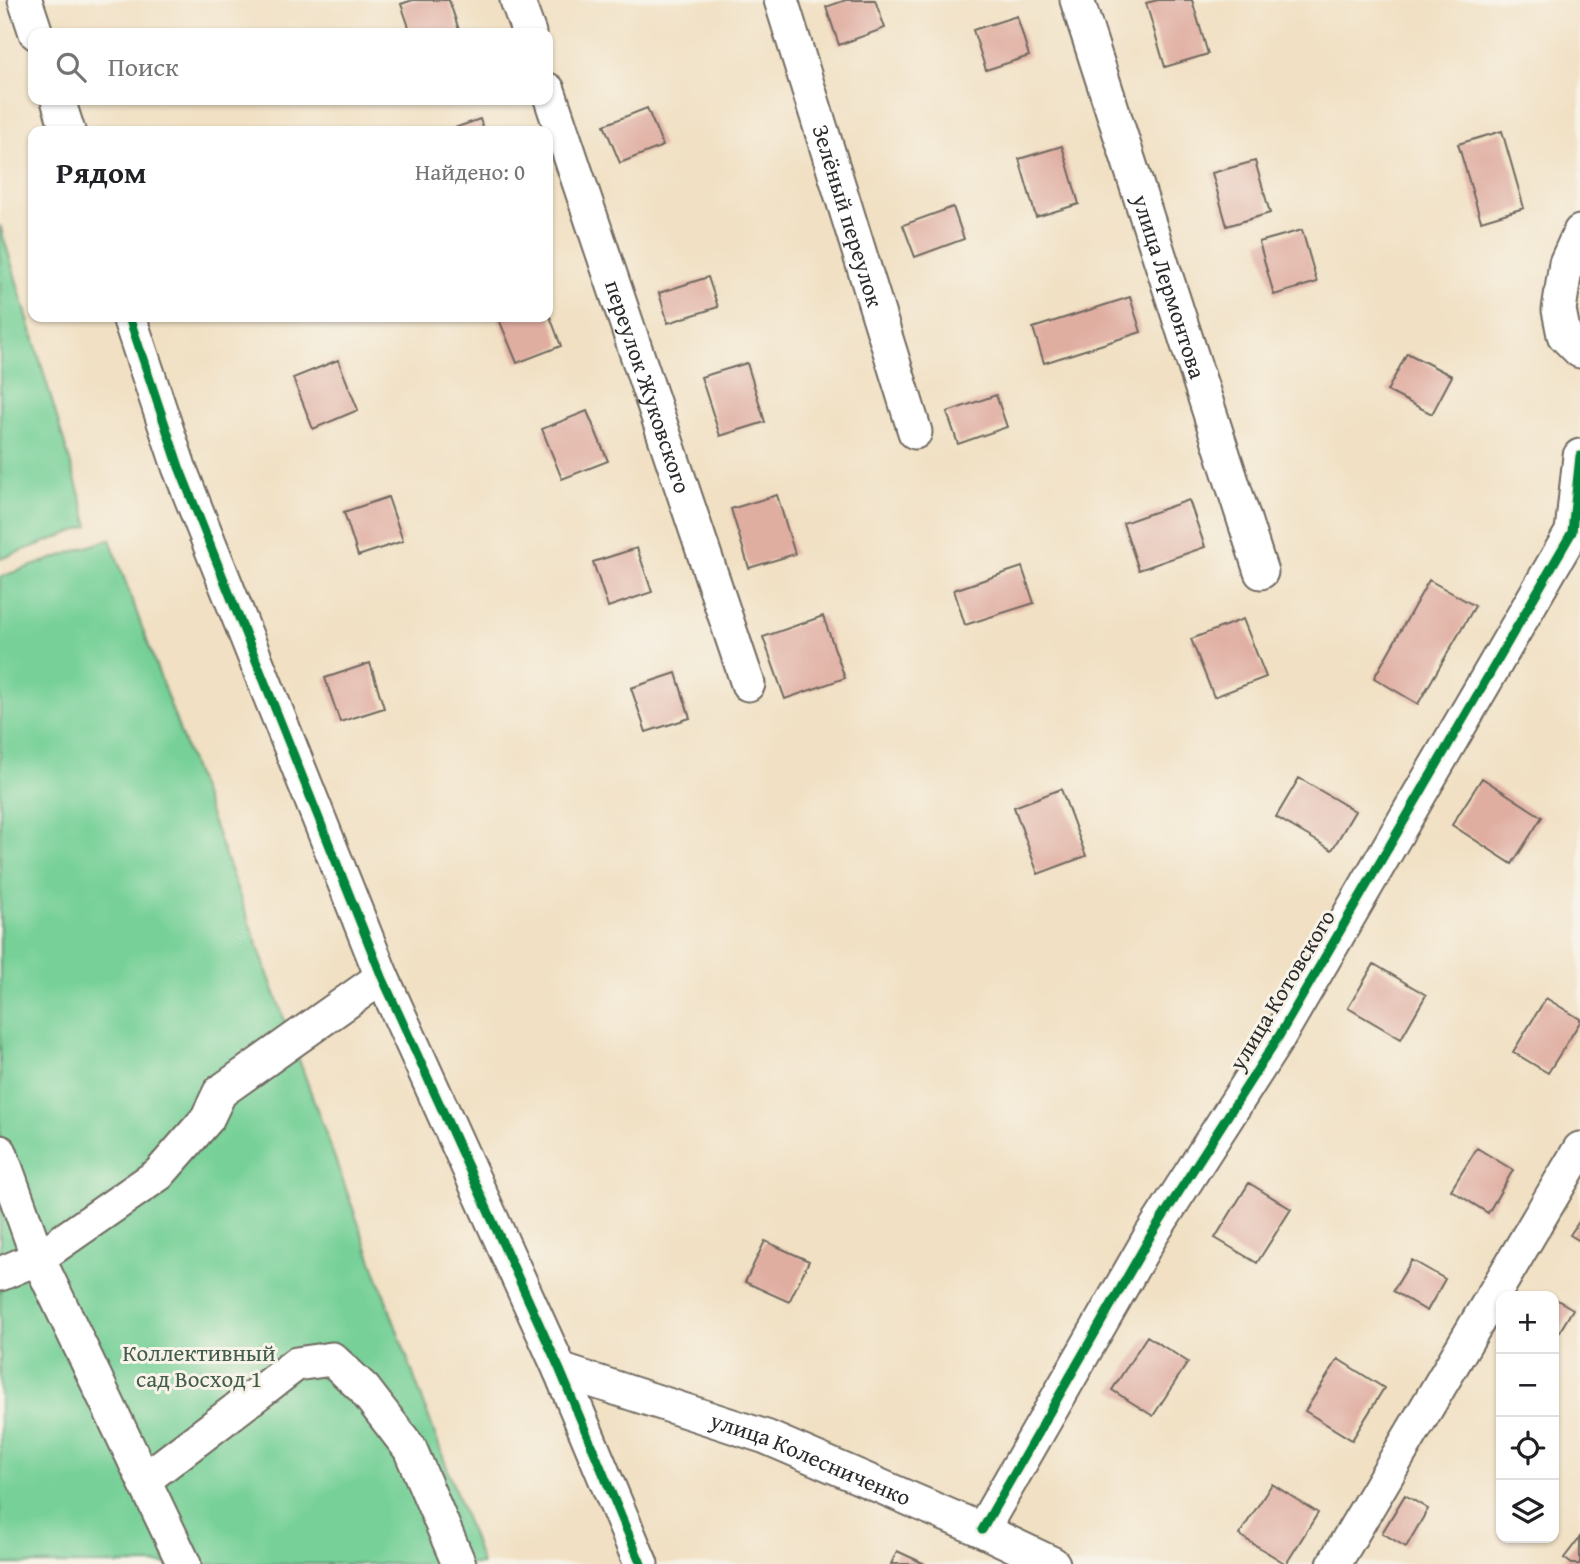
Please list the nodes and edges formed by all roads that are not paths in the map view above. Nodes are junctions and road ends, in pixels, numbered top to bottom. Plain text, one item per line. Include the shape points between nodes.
1 (25, 0) edge
2 (517, 0) edge
3 (781, 0) edge
4 (1077, 0) edge
5 (34, 28) edge
6 (526, 28) edge
7 (60, 105) edge
8 (553, 105) edge
9 (66, 126) edge
10 (1580, 232) edge
11 (131, 322) edge
12 (1580, 351) edge
13 (915, 432) dead end
14 (1580, 456) edge
15 (1261, 572) dead end
16 (748, 684) dead end
17 (382, 977) junction
18 (1580, 1149) edge
19 (0, 1152) edge
20 (38, 1258) junction
21 (0, 1274) edge
22 (560, 1370) junction
23 (144, 1480) junction
24 (982, 1530) junction
25 (184, 1564) edge
26 (459, 1564) edge
27 (641, 1564) edge
28 (1053, 1564) edge
29 (1334, 1564) edge

1 - 5 street
2 - 6 street
3 - 13 street, Зелёный переулок
4 - 15 street, улица Лермонтова
7 - 9 street
8 - 16 street, переулок Жуковского
10 - 12 street via 1566,263 1559,310 1564,335
11 - 17 street via 179,467
14 - 24 street, улица Котовского via 1572,532 1279,1036 1150,1237
17 - 20 street via 220,1092 207,1119 159,1174
17 - 22 street
18 - 29 street
19 - 20 street
20 - 21 street
20 - 23 street
22 - 24 street, улица Колесниченко via 766,1437
22 - 27 street
23 - 25 street
23 - 26 street via 296,1364 332,1359 364,1389 410,1449
24 - 28 street, улица Колесниченко

